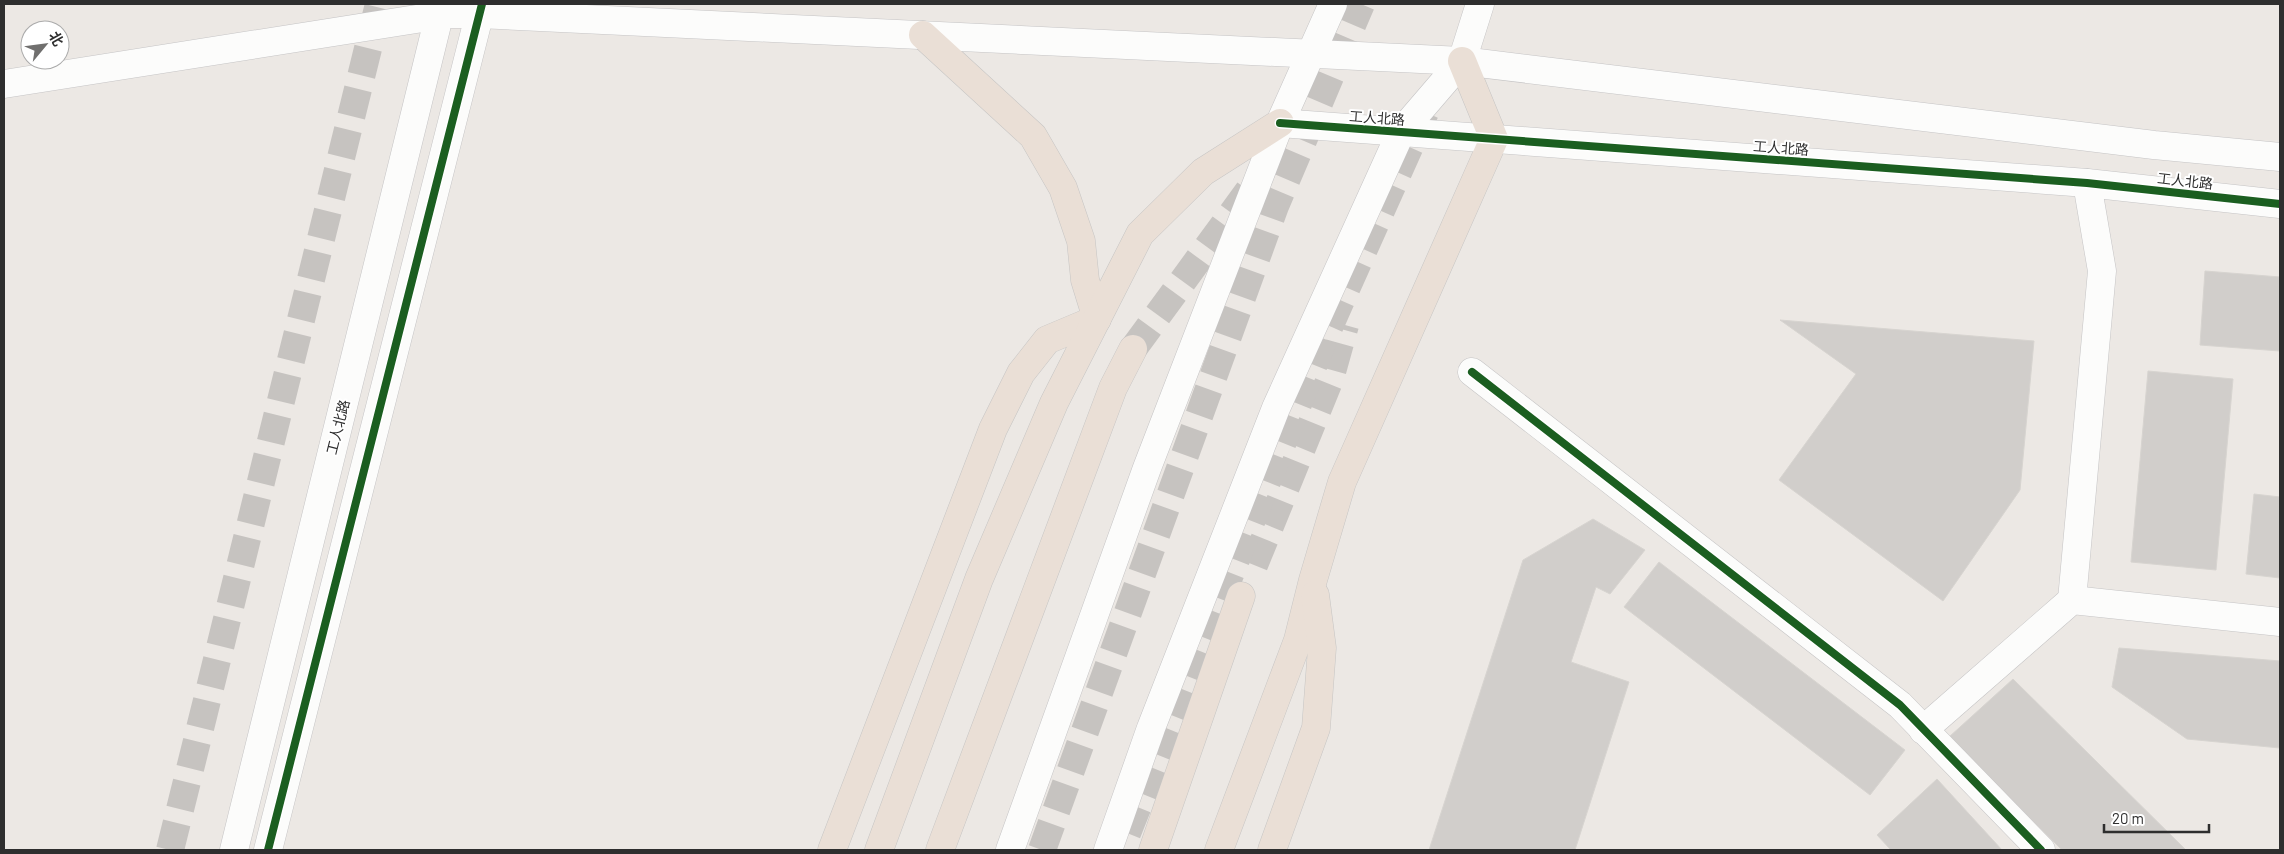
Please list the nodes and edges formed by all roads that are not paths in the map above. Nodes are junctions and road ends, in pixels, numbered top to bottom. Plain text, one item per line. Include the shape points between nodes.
1 (1333, 4) edge
2 (1480, 4) edge
3 (480, 9) edge
4 (441, 10) edge
5 (923, 35) junction
6 (1312, 53) junction
7 (1462, 60) junction
8 (4, 84) edge
9 (1280, 123) junction
10 (1401, 132) junction
11 (1494, 139) junction
12 (2280, 157) edge
13 (2086, 183) junction
14 (2280, 204) edge
15 (1097, 319) junction
16 (1134, 349) tunnel mouth
17 (1472, 372) dead end
18 (1313, 580) junction
19 (1241, 596) dead end
20 (2072, 600) junction
21 (2280, 622) edge
22 (1924, 730) junction
23 (234, 850) edge
24 (268, 850) edge
25 (832, 850) edge
26 (879, 850) edge
27 (940, 850) edge
28 (1010, 850) edge
29 (1108, 850) edge
30 (1153, 850) edge
31 (1220, 850) edge
32 (1272, 850) edge
33 (2041, 850) edge

1 - 6 street
2 - 7 street
3 - 4 street
3 - 5 street
3 - 24 street
4 - 8 street
4 - 23 street, 工人北路
5 - 6 street
5 - 15 highway via 1033,136 1063,188 1081,241 1085,280
6 - 7 street
6 - 9 street
7 - 10 street
7 - 11 highway
7 - 12 street via 2144,144
9 - 10 street, 工人北路
9 - 15 highway via 1203,172 1140,234
9 - 28 street via 1147,468
10 - 11 street, 工人北路
10 - 29 street via 1276,408 1151,728
11 - 13 street, 工人北路
11 - 18 highway via 1342,482
13 - 14 street, 工人北路
13 - 20 street via 2102,271
15 - 25 highway via 1047,340 1021,373 993,428
15 - 26 highway via 1054,403 979,579
16 - 27 highway via 1113,388
17 - 22 street via 1900,705
18 - 31 highway via 1298,640
18 - 32 highway via 1322,648 1316,728
19 - 30 highway
20 - 21 street
20 - 22 street
22 - 33 street

